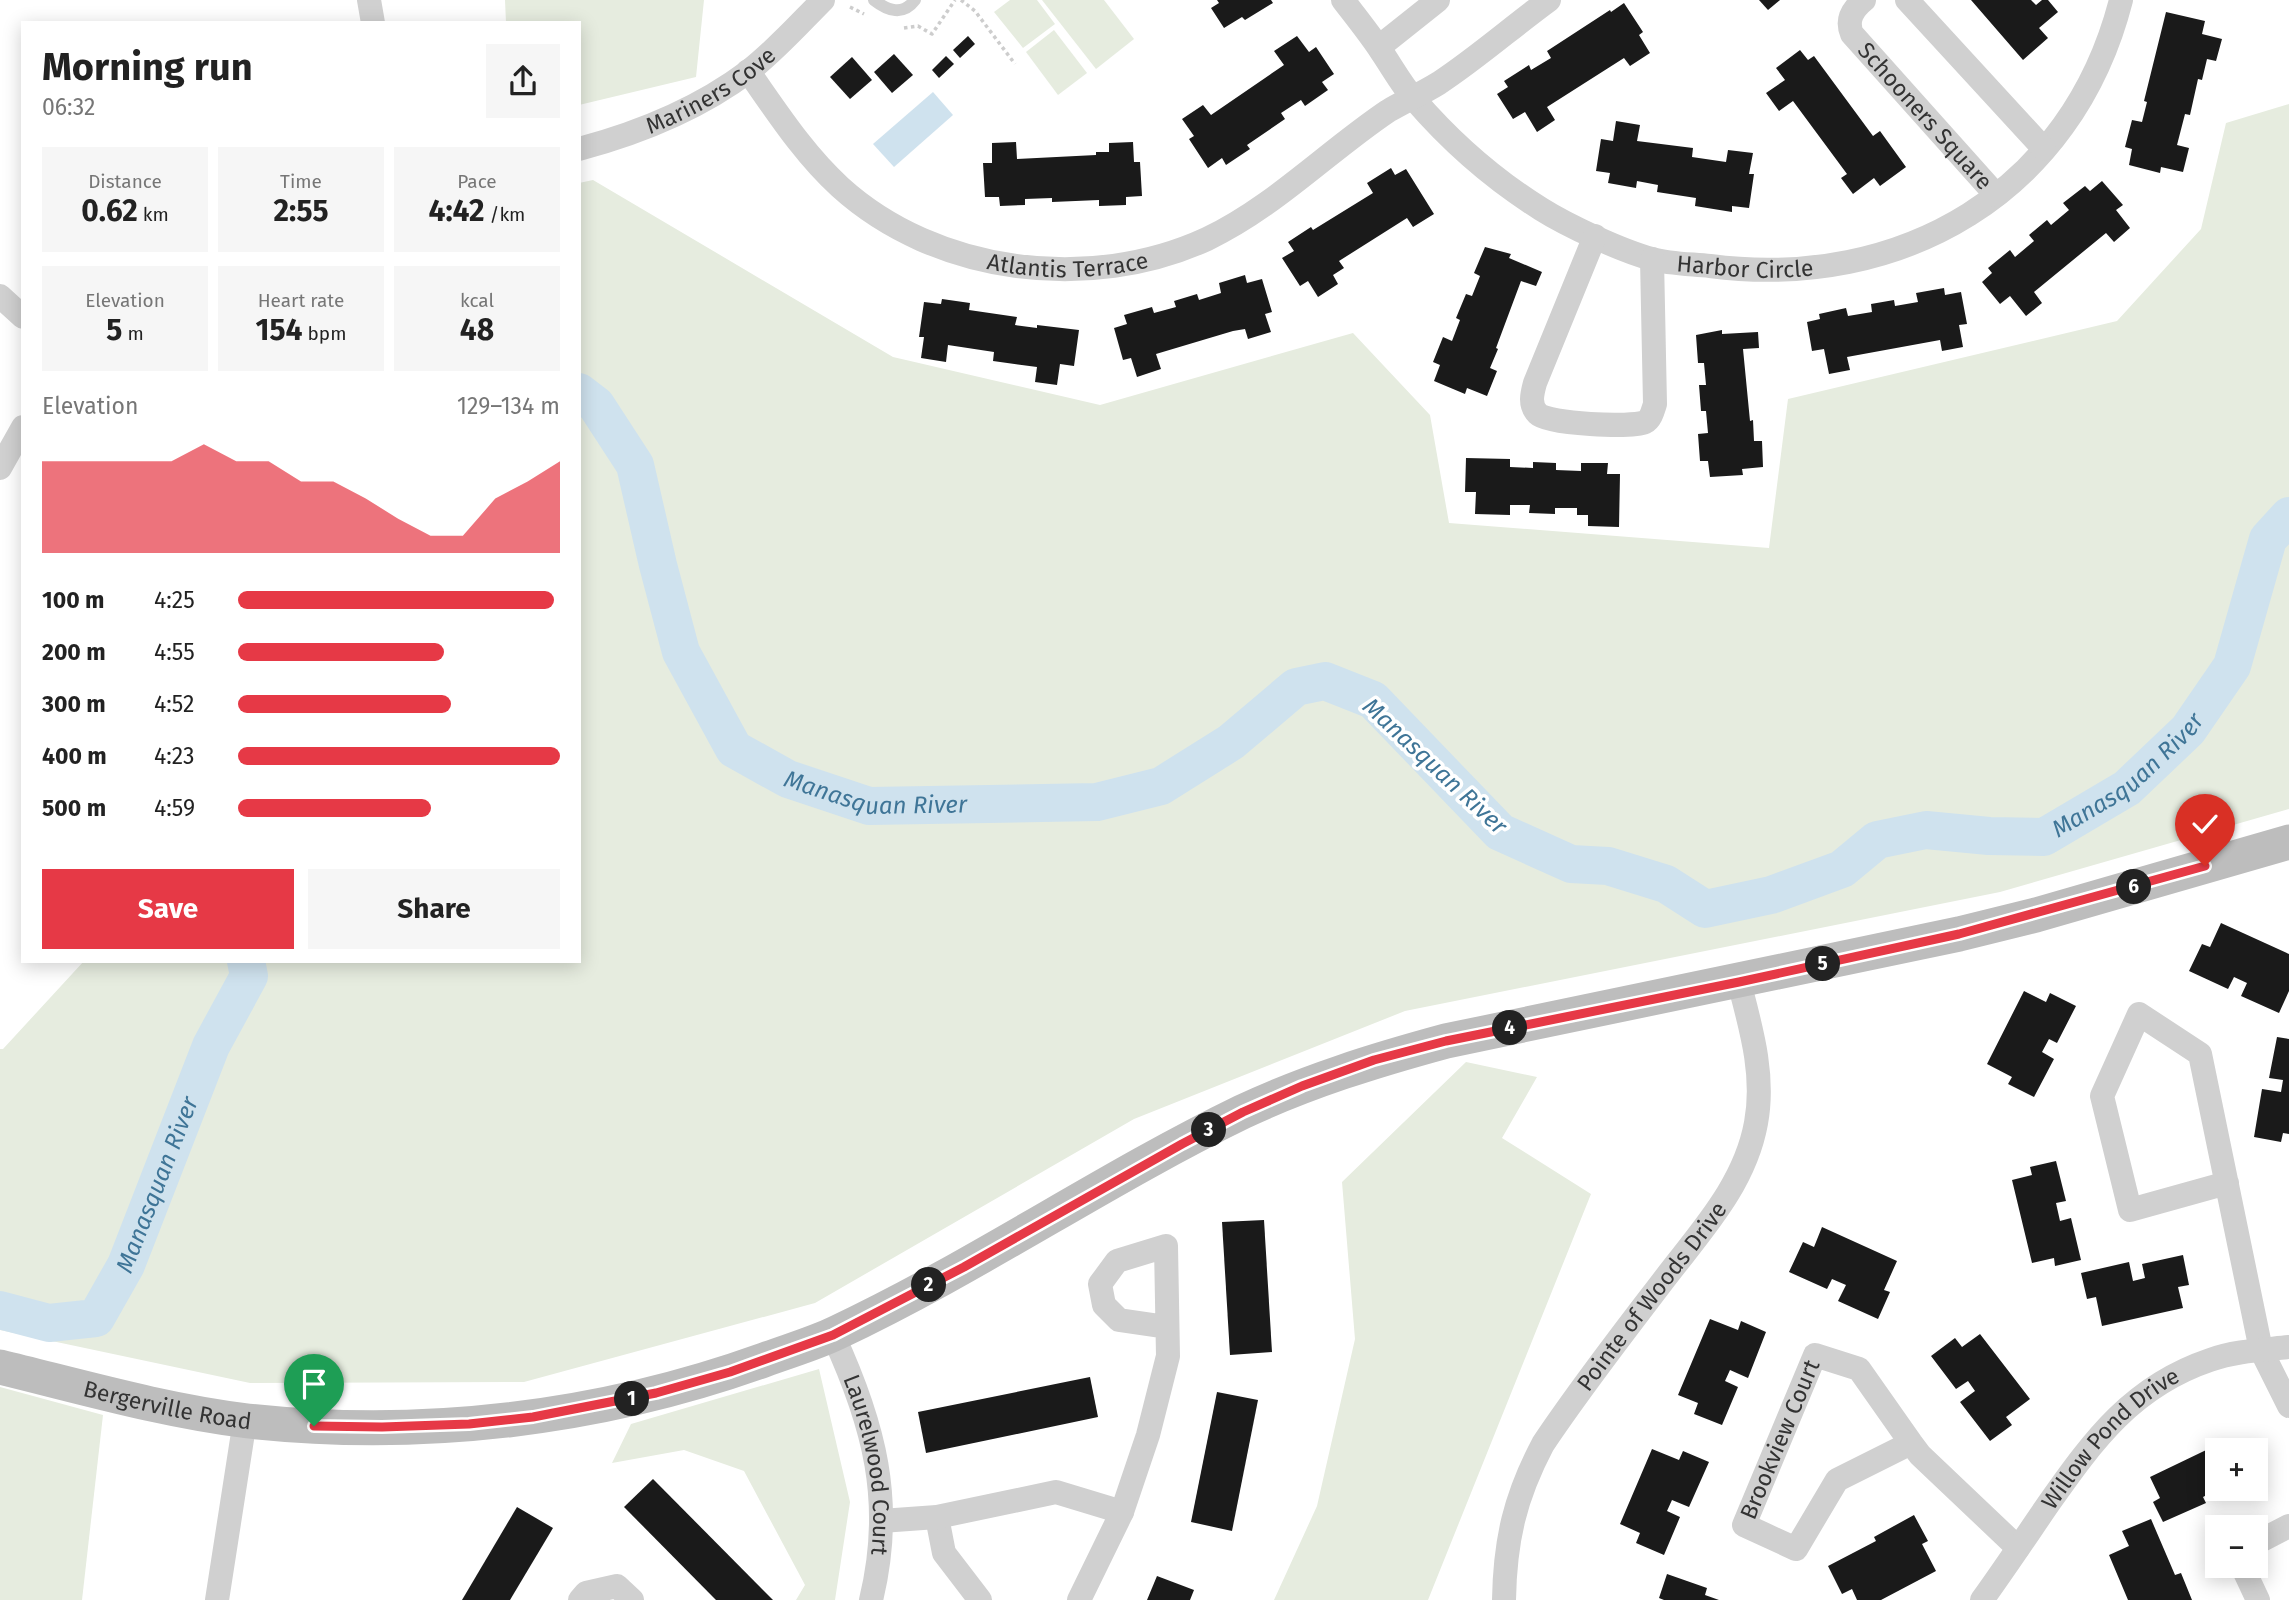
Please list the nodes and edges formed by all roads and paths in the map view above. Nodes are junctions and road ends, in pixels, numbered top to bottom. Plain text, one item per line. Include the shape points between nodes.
1 (369, 0) edge
2 (823, 0) edge
3 (874, 0) edge
4 (915, 0) edge
5 (961, 0) edge
6 (1343, 0) edge
7 (1438, 0) edge
8 (1549, 0) edge
9 (1864, 0) edge
10 (1907, 0) edge
11 (2121, 0) edge
12 (373, 21) edge
13 (1379, 47) junction
14 (1014, 64) dead end
15 (748, 71) junction
16 (1412, 97) junction
17 (581, 148) edge
18 (2044, 149) junction
19 (1996, 195) junction
20 (1595, 236) junction
21 (1652, 259) junction
22 (0, 296) edge
23 (21, 315) edge
24 (21, 431) edge
25 (0, 468) edge
26 (2289, 842) edge
27 (1739, 982) junction
28 (2227, 1183) junction
29 (1167, 1327) dead end
30 (833, 1335) junction
31 (2289, 1347) edge
32 (2261, 1350) junction
33 (0, 1367) edge
34 (2289, 1406) edge
35 (245, 1420) junction
36 (1911, 1443) junction
37 (1122, 1513) junction
38 (937, 1517) junction
39 (881, 1521) junction
40 (2289, 1526) edge
41 (2268, 1537) edge
42 (2018, 1548) junction
43 (2248, 1578) edge
44 (217, 1600) edge
45 (580, 1600) edge
46 (632, 1600) edge
47 (871, 1600) edge
48 (980, 1600) edge
49 (1079, 1600) edge
50 (1504, 1600) edge
51 (1982, 1600) edge
52 (2258, 1600) edge

1 - 12 street
2 - 15 street, Mariners Cove
3 - 4 lane via 892,10 910,6
5 - 14 path via 975,11
6 - 13 street, Harbor Circle
7 - 13 street
8 - 16 street, Atlantis Terrace via 1439,83
9 - 19 street, Schooners Square via 1850,17 1852,34
10 - 18 street
11 - 18 street, Harbor Circle via 2102,59 2085,93
13 - 16 street, Harbor Circle
15 - 16 street, Atlantis Terrace via 815,163 879,216 960,253 1050,269 1134,263 1208,238 1250,214
15 - 17 street, Mariners Cove via 647,127
16 - 20 street, Harbor Circle via 1496,179 1544,211
18 - 19 street, Harbor Circle
19 - 21 street, Harbor Circle via 1928,238 1841,264 1740,270
20 - 21 street, Harbor Circle
20 - 21 street via 1535,383 1532,403 1544,418 1623,425 1649,419 1655,404
22 - 23 street
24 - 25 street
26 - 27 street, Bergerville Road via 1984,928
27 - 30 street, Bergerville Road via 1446,1041 1302,1086 1182,1144
27 - 50 street, Pointe of Woods Drive via 1759,1081 1757,1122 1746,1162 1720,1206 1542,1444 1527,1474 1510,1530
28 - 28 street via 2200,1054 2138,1014 2102,1096 2130,1210
28 - 32 street
29 - 37 street via 1168,1356
30 - 35 street, Bergerville Road via 656,1393 533,1417 382,1427
30 - 39 street, Laurelwood Court via 854,1380 871,1435
31 - 32 street, Willow Pond Drive
32 - 34 street
32 - 42 street, Willow Pond Drive via 2211,1359 2173,1375 2124,1409 2082,1455
33 - 35 street, Bergerville Road
35 - 44 street
36 - 36 street, Brookview Court via 1859,1369 1815,1356 1744,1525 1796,1549 1837,1480
36 - 42 street, Brookview Court
37 - 38 street via 1056,1492
37 - 49 street
38 - 39 street
38 - 48 street via 944,1553
39 - 47 street, Laurelwood Court
40 - 41 street
42 - 51 street, Willow Pond Drive
43 - 52 street
45 - 46 street via 586,1593 617,1586

